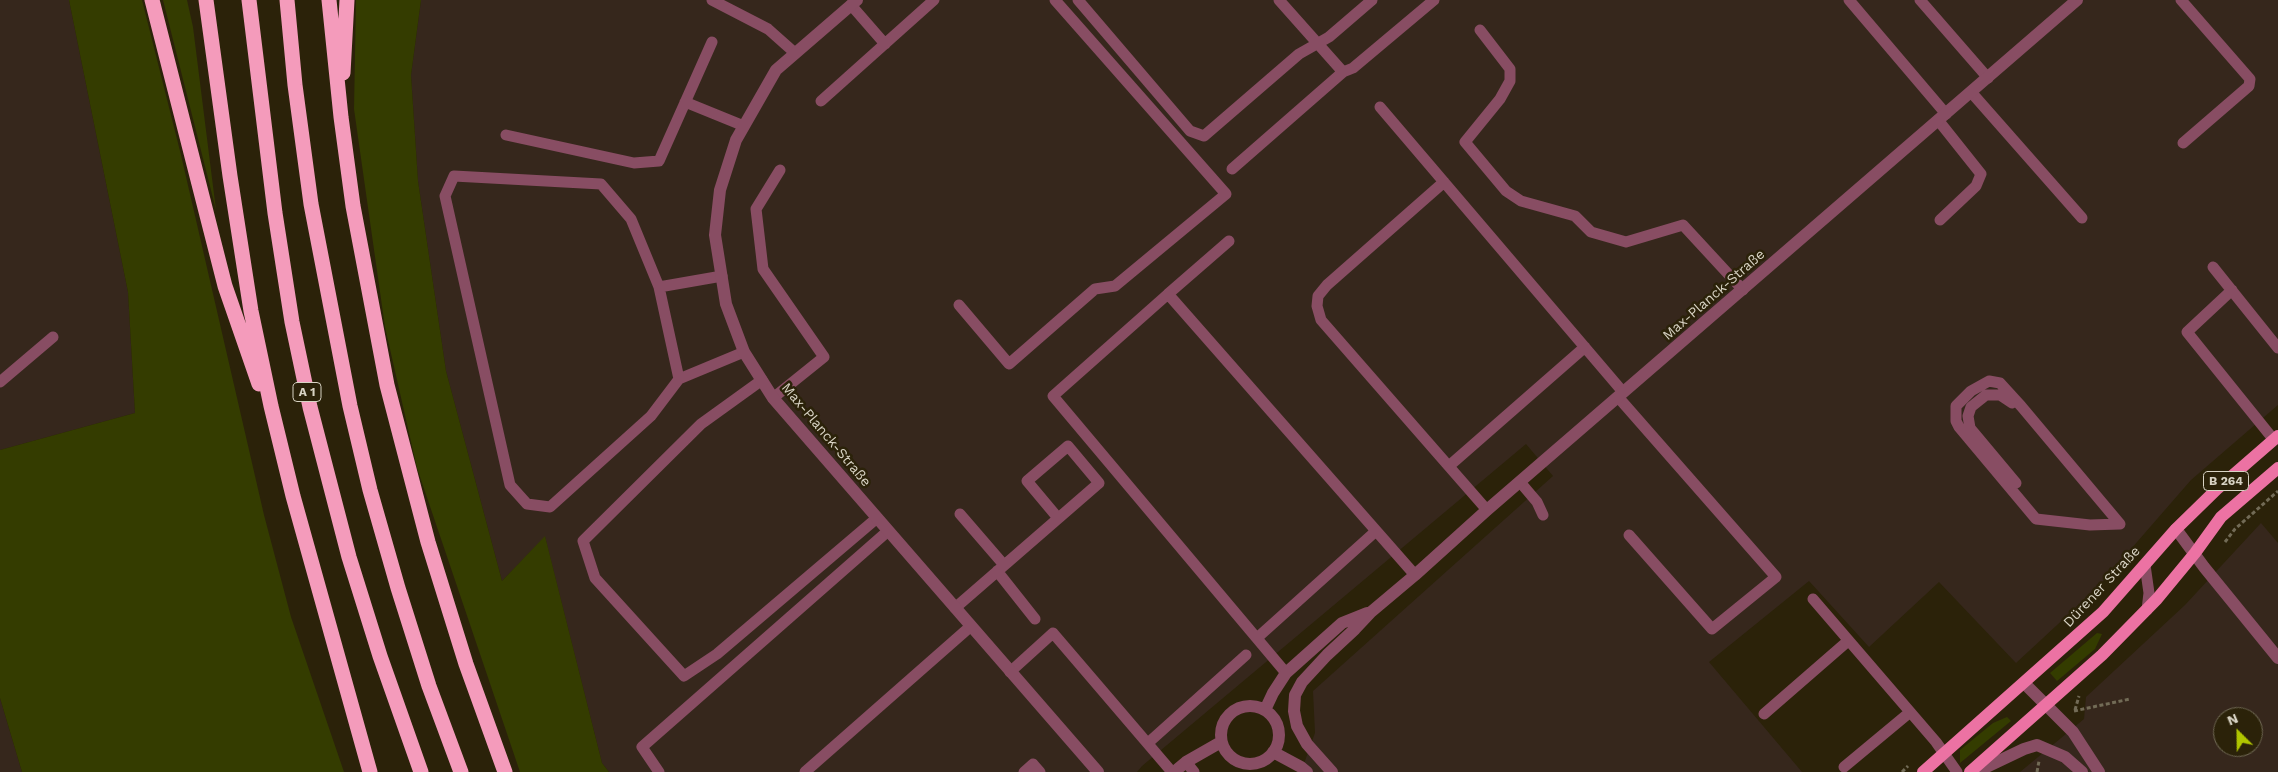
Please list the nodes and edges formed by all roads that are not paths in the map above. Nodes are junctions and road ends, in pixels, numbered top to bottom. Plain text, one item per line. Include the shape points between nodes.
1 (152, 0) edge
2 (206, 0) edge
3 (250, 0) edge
4 (287, 0) edge
5 (329, 0) edge
6 (347, 0) edge
7 (712, 0) edge
8 (934, 0) edge
9 (1055, 0) edge
10 (1078, 0) edge
11 (1279, 0) edge
12 (1372, 0) edge
13 (1434, 0) edge
14 (1849, 0) edge
15 (1920, 0) edge
16 (2077, 0) edge
17 (2181, 0) edge
18 (854, 3) edge
19 (1480, 30) dead end
20 (712, 42) dead end
21 (885, 44) junction
22 (1318, 44) junction
23 (795, 53) junction
24 (1343, 72) junction
25 (1988, 78) junction
26 (1971, 92) junction
27 (820, 101) dead end
28 (685, 102) junction
29 (1380, 107) dead end
30 (341, 117) junction
31 (1942, 117) junction
32 (744, 126) junction
33 (506, 135) dead end
34 (2183, 143) dead end
35 (1232, 169) dead end
36 (780, 170) dead end
37 (1444, 182) junction
38 (2082, 218) dead end
39 (1940, 220) dead end
40 (1229, 241) dead end
41 (2213, 267) dead end
42 (722, 276) junction
43 (659, 287) junction
44 (1743, 290) junction
45 (2232, 290) junction
46 (1168, 294) junction
47 (959, 305) dead end
48 (53, 338) dead end
49 (1585, 347) junction
50 (2278, 348) edge
51 (744, 352) junction
52 (679, 379) junction
53 (762, 380) junction
54 (0, 382) edge
55 (1621, 394) junction
56 (773, 398) junction
57 (2021, 406) joint
58 (277, 431) junction
59 (2276, 438) edge
60 (1449, 466) junction
61 (2278, 468) edge
62 (1520, 482) junction
63 (1487, 510) junction
64 (960, 514) dead end
65 (1543, 515) dead end
66 (877, 518) junction
67 (1058, 518) junction
68 (2176, 529) junction
69 (888, 531) junction
70 (1376, 531) junction
71 (1629, 535) dead end
72 (2195, 553) junction
73 (2144, 565) junction
74 (1000, 568) junction
75 (1415, 575) junction
76 (1813, 599) dead end
77 (955, 608) junction
78 (2147, 610) junction
79 (1370, 612) junction
80 (1035, 619) dead end
81 (971, 626) junction
82 (1257, 638) junction
83 (1848, 641) junction
84 (1246, 655) dead end
85 (2278, 658) edge
86 (1010, 672) junction
87 (1286, 673) junction
88 (2024, 683) junction
89 (2047, 704) junction
90 (1265, 710) junction
91 (1908, 712) junction
92 (1764, 714) dead end
93 (1221, 742) junction
94 (1148, 743) junction
95 (1273, 752) junction
96 (1944, 754) junction
97 (367, 756) junction
98 (1190, 767) edge
99 (1844, 767) dead end
100 (370, 772) edge
101 (376, 772) edge
102 (422, 772) edge
103 (461, 772) edge
104 (505, 772) edge
105 (659, 772) edge
106 (805, 772) edge
107 (1024, 772) edge
108 (1040, 772) edge
109 (1098, 772) edge
110 (1173, 772) edge
111 (1307, 772) edge
112 (1332, 772) edge
113 (1923, 772) edge
114 (1957, 772) edge
115 (1970, 772) edge
116 (1976, 772) edge
117 (2082, 772) edge
118 (2098, 772) edge

1 - 58 highway via 225,286
2 - 58 highway via 251,311
3 - 102 highway, A 1 via 275,212 292,322 310,407 349,558
4 - 103 highway via 311,204 348,397 398,588
5 - 30 highway
6 - 30 highway
7 - 23 lane via 768,28
8 - 21 lane
9 - 47 lane via 1226,194 1115,286 1095,288 1009,364
10 - 22 lane via 1190,130 1204,136 1299,54
11 - 22 lane
12 - 22 lane
13 - 24 lane via 1353,68
14 - 31 lane
15 - 25 lane
16 - 25 street, Max-Planck-Straße
17 - 34 lane via 2250,79 2248,86
18 - 21 lane
18 - 23 street, Max-Planck-Straße
19 - 44 lane via 1510,69 1510,81 1500,99 1465,142 1506,191 1521,201 1575,216 1591,232 1626,242 1683,225
20 - 28 lane
21 - 27 lane
22 - 24 lane
23 - 32 street, Max-Planck-Straße via 776,70
24 - 35 lane
25 - 26 street, Max-Planck-Straße
26 - 31 street, Max-Planck-Straße
26 - 38 lane
28 - 32 lane
28 - 33 lane via 659,161 634,163
29 - 37 lane
30 - 104 highway via 369,296 408,472 466,664
31 - 39 lane via 1981,174 1976,186
31 - 44 street, Max-Planck-Straße
32 - 42 street, Max-Planck-Straße via 736,140 720,190 715,235
36 - 56 lane via 756,209 763,269 824,356
37 - 49 lane
37 - 60 lane via 1327,285 1318,296 1317,306 1321,320
40 - 46 lane
41 - 45 lane
42 - 43 lane
42 - 51 street, Max-Planck-Straße via 726,304
43 - 52 lane
43 - 52 lane via 631,220 601,184 454,176 445,196 447,206 510,485 527,504 550,507 651,416
44 - 55 street, Max-Planck-Straße
45 - 50 lane
45 - 59 lane via 2187,332
46 - 70 lane
46 - 82 lane via 1053,396
48 - 54 lane
49 - 55 lane
49 - 60 lane
51 - 52 lane
51 - 53 street, Max-Planck-Straße
53 - 56 street, Max-Planck-Straße
53 - 66 lane via 701,424 584,541 595,578 684,676 717,654
55 - 62 street, Max-Planck-Straße
55 - 71 lane via 1776,577 1712,629
56 - 66 street, Max-Planck-Straße
57 - 57 lane via 2120,524 2090,525 2036,519 1959,427 1955,415 1956,406 1988,381 2000,383
58 - 97 highway
59 - 68 main road, Dürener Straße / B 264
60 - 63 lane
61 - 72 main road, B 264 via 2221,516
62 - 63 street, Max-Planck-Straße
62 - 65 lane via 1537,502
63 - 75 street, Max-Planck-Straße
64 - 74 lane
66 - 69 street, Max-Planck-Straße
67 - 67 lane via 1099,483 1068,446 1027,481
67 - 74 lane
68 - 72 street
68 - 73 main road, Dürener Straße / B 264
69 - 77 street, Max-Planck-Straße
69 - 105 lane via 642,747
70 - 75 lane
70 - 82 lane
72 - 78 main road, B 264
72 - 85 street
73 - 78 lane via 2150,593
73 - 88 main road, Dürener Straße / B 264 via 2103,612
74 - 77 lane
74 - 80 lane
75 - 79 street, Max-Planck-Straße
76 - 83 lane
77 - 81 street, Max-Planck-Straße
78 - 89 main road, B 264
79 - 87 street, Max-Planck-Straße via 1342,624
79 - 112 street, Max-Planck-Straße via 1302,682 1295,695 1297,726
81 - 86 street, Max-Planck-Straße
81 - 106 lane
82 - 87 lane
83 - 91 lane
83 - 92 lane
84 - 94 lane
86 - 94 lane via 1052,633
86 - 109 street, Max-Planck-Straße
87 - 90 street, Max-Planck-Straße
88 - 89 street
88 - 96 main road, Dürener Straße / B 264
89 - 115 main road, B 264
89 - 118 street via 2073,732
90 - 93 street via 1245,706 1232,712 1222,727
90 - 95 street via 1278,729
91 - 96 lane
91 - 99 lane
93 - 95 street via 1229,756 1246,764 1260,763
93 - 98 street
94 - 110 lane
95 - 111 street
96 - 113 main road, Dürener Straße / B 264
96 - 114 lane
97 - 100 highway
97 - 101 highway
98 - 110 street
107 - 108 lane via 1033,764
116 - 117 street via 2037,745 2064,757

